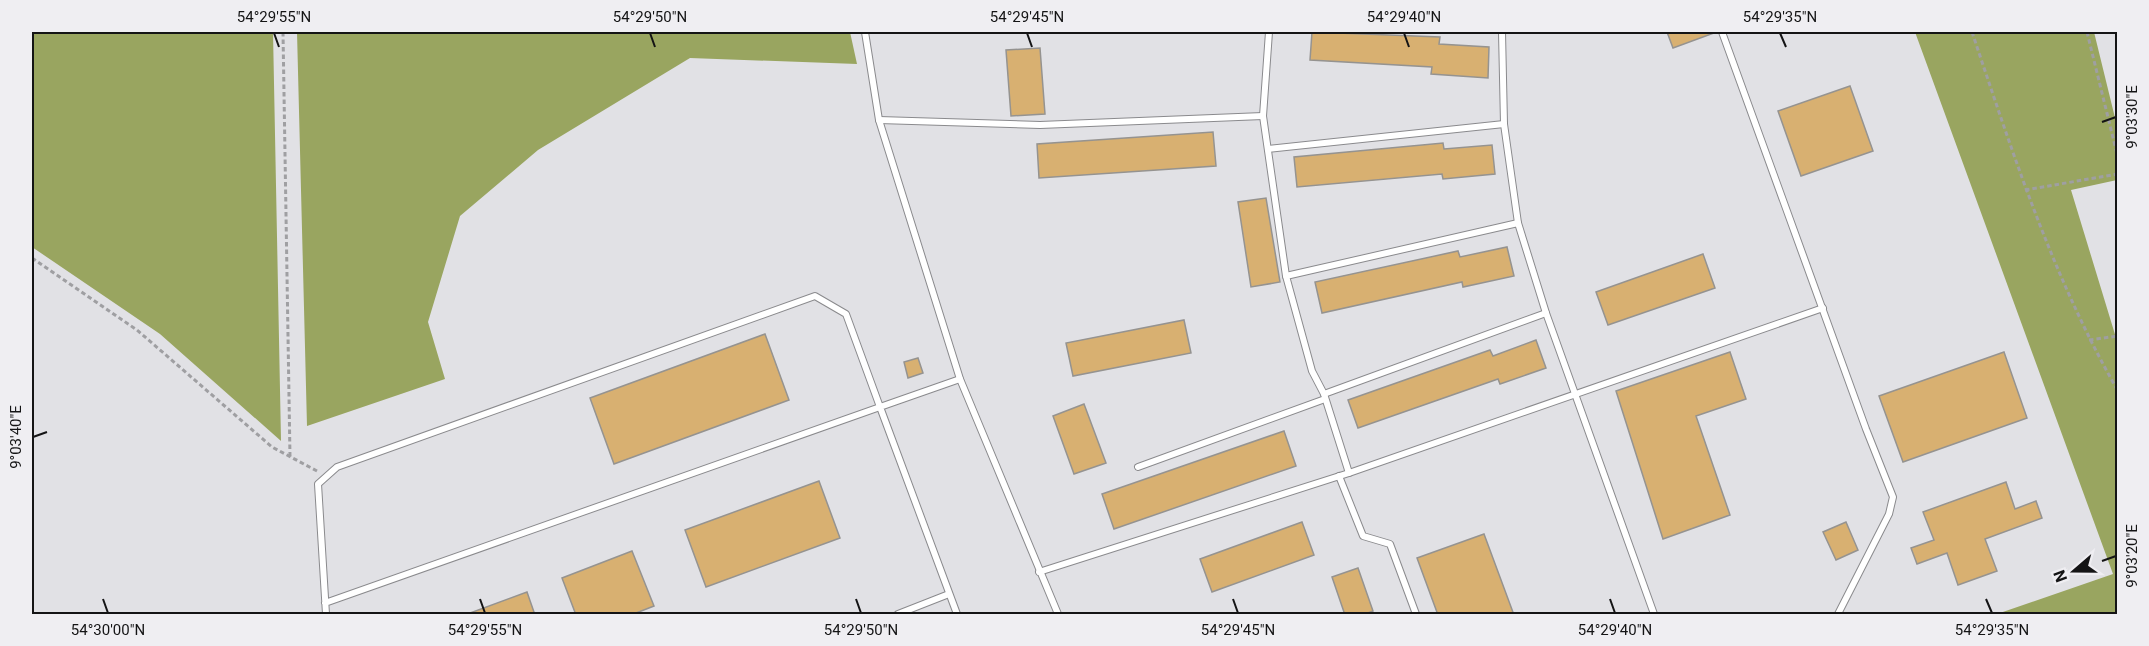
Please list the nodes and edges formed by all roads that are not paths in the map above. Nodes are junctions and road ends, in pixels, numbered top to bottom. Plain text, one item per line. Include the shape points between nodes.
1 (865, 32) edge
2 (1269, 32) edge
3 (1502, 32) edge
4 (1722, 32) edge
5 (1263, 116) junction
6 (879, 120) junction
7 (1504, 124) junction
8 (1268, 149) junction
9 (1518, 224) junction
10 (1286, 276) junction
11 (1823, 308) junction
12 (1546, 313) junction
13 (960, 379) junction
14 (1575, 396) junction
15 (1324, 397) junction
16 (880, 407) junction
17 (1138, 467) dead end
18 (1349, 473) junction
19 (1339, 476) junction
20 (1039, 572) junction
21 (949, 594) junction
22 (325, 603) junction
23 (326, 615) edge
24 (898, 615) edge
25 (957, 615) edge
26 (1058, 615) edge
27 (1416, 615) edge
28 (1654, 615) edge
29 (1838, 615) edge

1 - 6 lane
2 - 5 lane
3 - 7 lane
4 - 11 lane
5 - 6 lane via 1040,125
5 - 8 lane
6 - 13 lane
7 - 8 lane
7 - 9 lane
8 - 10 lane
9 - 10 lane
9 - 12 lane
10 - 15 lane via 1312,370
11 - 14 lane
11 - 29 lane via 1893,497 1889,514
12 - 14 lane
12 - 15 lane
13 - 16 lane
13 - 20 lane
14 - 18 lane
14 - 28 lane
15 - 17 lane
15 - 18 lane
16 - 21 lane
16 - 22 lane
16 - 22 lane via 846,314 815,296 336,467 318,484
18 - 19 lane
19 - 20 lane
19 - 27 lane via 1363,536 1390,544
20 - 26 lane
21 - 24 lane
21 - 25 lane
22 - 23 lane

